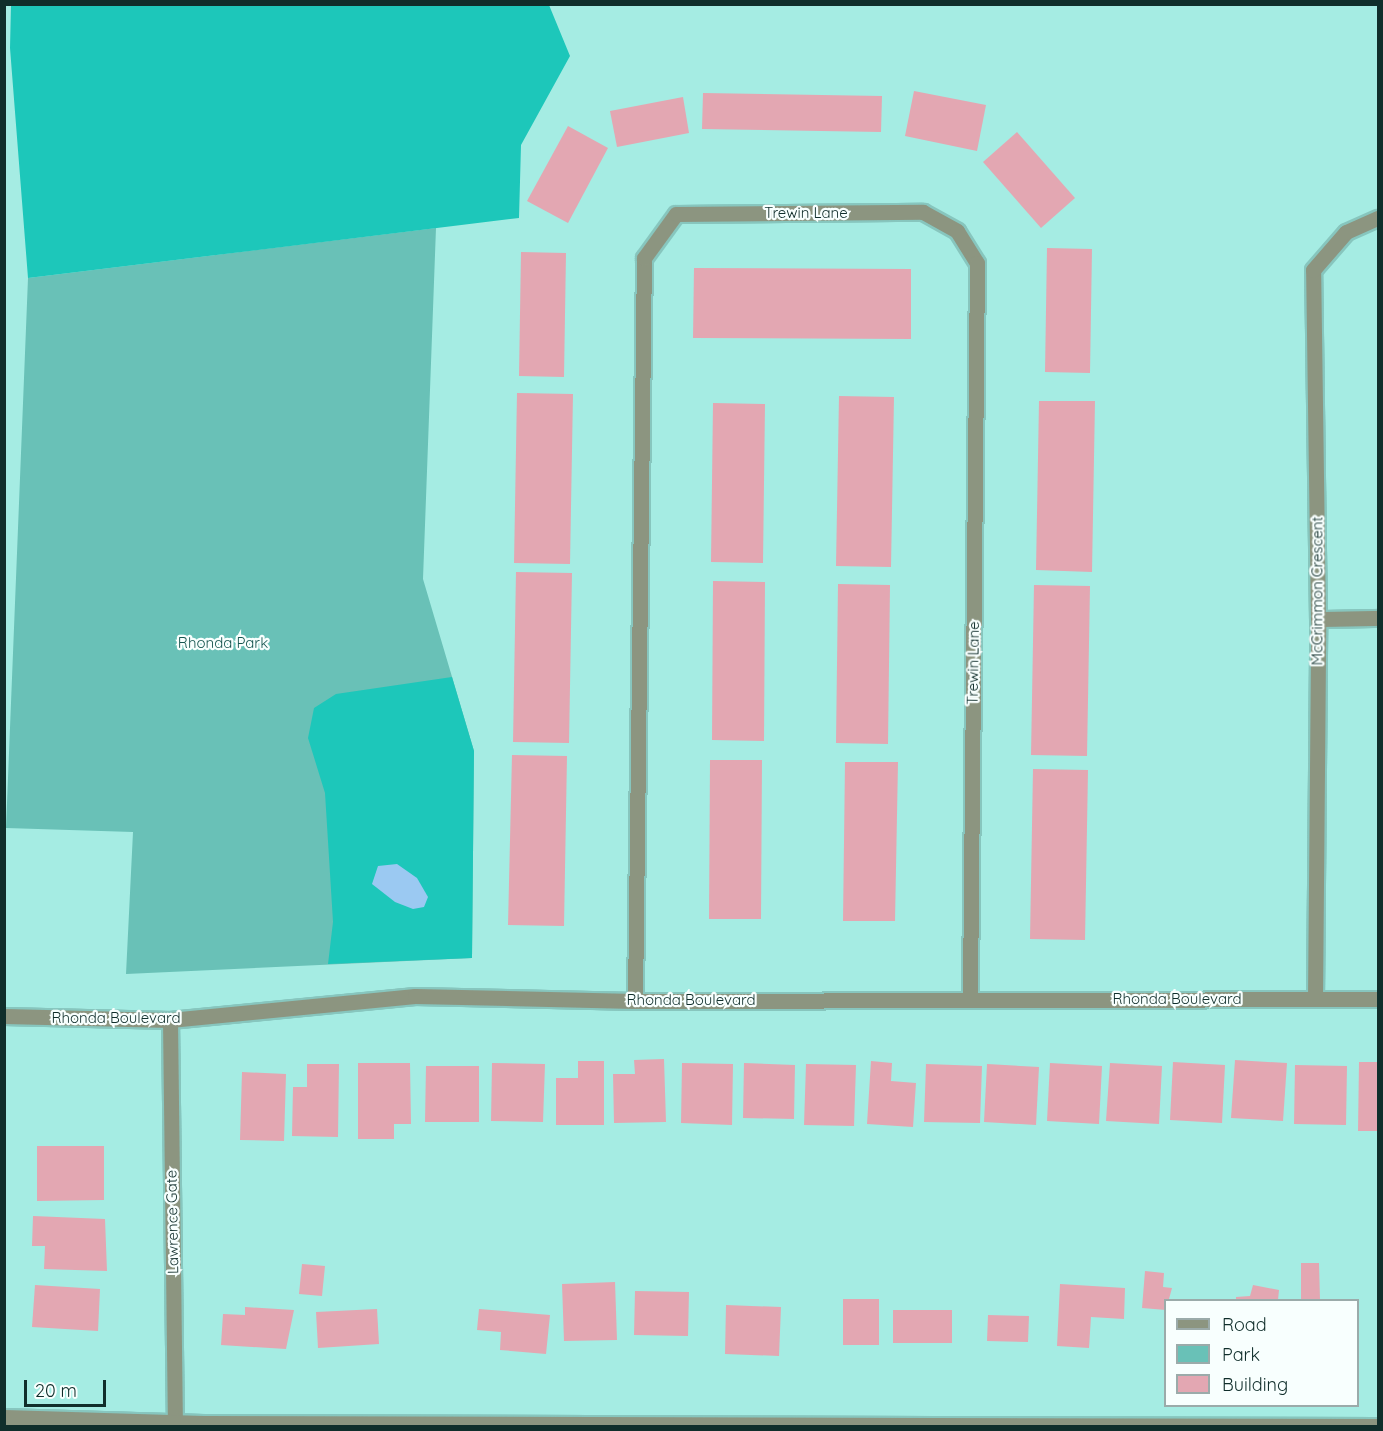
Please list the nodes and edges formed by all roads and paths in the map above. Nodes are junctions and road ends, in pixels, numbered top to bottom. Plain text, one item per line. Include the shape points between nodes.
1 (1378, 218) edge
2 (1378, 618) edge
3 (1318, 619) junction
4 (970, 998) junction
5 (1315, 999) junction
6 (1378, 999) edge
7 (635, 1001) junction
8 (4, 1017) edge
9 (170, 1020) junction
10 (4, 1417) edge
11 (175, 1425) edge
12 (1378, 1426) edge

1 - 3 street, McCrimmon Crescent via 1346,232 1313,270
2 - 3 street
3 - 5 street, McCrimmon Crescent
4 - 5 street, Rhonda Boulevard
4 - 7 street, Rhonda Boulevard
4 - 7 street, Trewin Lane via 977,263 957,231 923,212 675,214 644,258
5 - 6 street, Rhonda Boulevard
7 - 9 street, Rhonda Boulevard via 415,996
8 - 9 street, Rhonda Boulevard
9 - 11 street, Lawrence Gate
10 - 11 street
11 - 12 street

